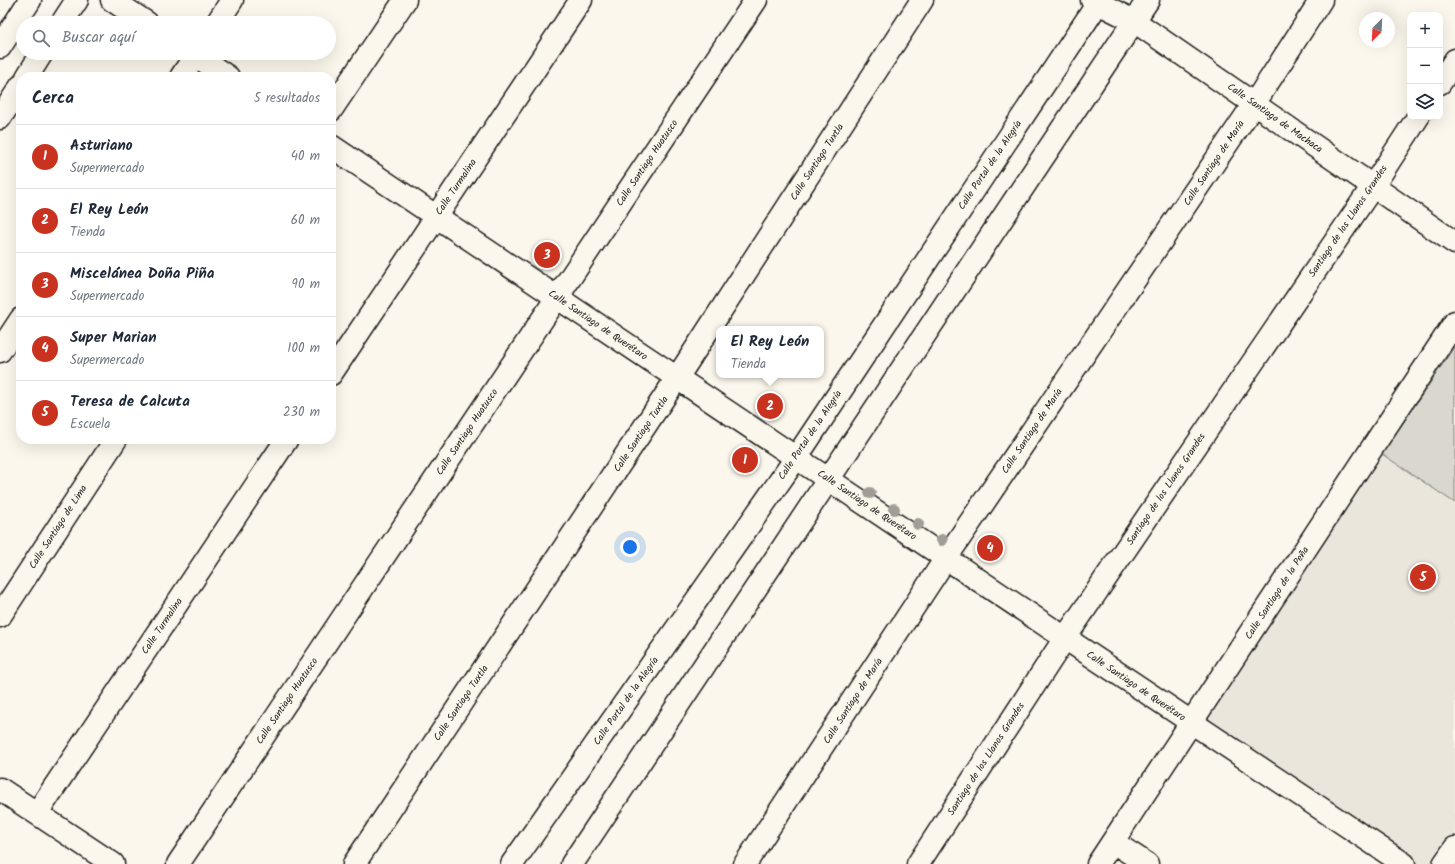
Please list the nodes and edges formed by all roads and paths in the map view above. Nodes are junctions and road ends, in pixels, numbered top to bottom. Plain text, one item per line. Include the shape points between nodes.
1 (30, 0) edge
2 (77, 0) edge
3 (112, 0) edge
4 (232, 0) edge
5 (405, 0) edge
6 (581, 0) edge
7 (756, 0) edge
8 (922, 0) edge
9 (1148, 0) edge
10 (1321, 0) edge
11 (1097, 1) edge
12 (20, 16) edge
13 (67, 16) edge
14 (136, 16) edge
15 (222, 16) edge
16 (1134, 20) junction
17 (16, 22) edge
18 (0, 47) edge
19 (38, 60) edge
20 (191, 60) edge
21 (204, 60) edge
22 (1455, 60) edge
23 (30, 72) edge
24 (184, 72) edge
25 (221, 72) edge
26 (1443, 78) edge
27 (16, 94) edge
28 (336, 103) edge
29 (1254, 104) junction
30 (0, 118) edge
31 (1416, 120) edge
32 (336, 149) edge
33 (1373, 186) junction
34 (437, 216) junction
35 (1455, 243) edge
36 (557, 297) junction
37 (1455, 322) edge
38 (16, 327) edge
39 (0, 351) edge
40 (336, 367) edge
41 (678, 378) junction
42 (113, 444) edge
43 (285, 444) edge
44 (796, 458) junction
45 (828, 479) junction
46 (946, 558) junction
47 (0, 616) edge
48 (1065, 638) junction
49 (1192, 723) junction
50 (0, 789) edge
51 (37, 813) junction
52 (1113, 842) junction
53 (1455, 848) edge
54 (113, 864) edge
55 (178, 864) edge
56 (354, 864) edge
57 (512, 864) edge
58 (572, 864) edge
59 (746, 864) edge
60 (918, 864) edge
61 (1098, 864) edge
62 (1147, 864) edge
63 (1404, 864) edge
64 (1444, 864) edge

1 - 12 street
2 - 13 street
3 - 14 street
4 - 15 street
5 - 28 street
6 - 34 street, Calle Turmalina
7 - 36 street, Calle Santiago Huatusco
8 - 41 street, Calle Santiago Tuxtla
9 - 16 street
10 - 29 street, Calle Santiago de María
11 - 16 street, Calle Santiago de Machaca
11 - 44 street, Calle Portal de la Alegría
16 - 29 street, Calle Santiago de Machaca
16 - 45 street
17 - 18 street
19 - 23 street
20 - 24 street
21 - 25 street
22 - 26 street
27 - 30 street
29 - 33 street, Calle Santiago de Machaca
29 - 46 street, Calle Santiago de María
31 - 33 street, Santiago de los Llanos Grandes
32 - 34 street, Calle Santiago de Querétaro
33 - 35 street, Calle Santiago de Machaca
33 - 48 street, Santiago de los Llanos Grandes
34 - 36 street, Calle Santiago de Querétaro
34 - 40 street, Calle Turmalina
36 - 41 street, Calle Santiago de Querétaro
36 - 55 street, Calle Santiago Huatusco
37 - 49 street, Calle Santiago de la Peña
38 - 39 street
41 - 44 street, Calle Santiago de Querétaro
41 - 56 street, Calle Santiago Tuxtla
42 - 47 street, Calle Santiago de Lima
43 - 51 street, Calle Turmalina
44 - 45 street, Calle Santiago de Querétaro
44 - 57 street, Calle Portal de la Alegría
45 - 46 street, Calle Santiago de Querétaro
45 - 58 street
46 - 48 street, Calle Santiago de Querétaro
46 - 59 street, Calle Santiago de María
48 - 49 street, Calle Santiago de Querétaro
48 - 60 street, Santiago de los Llanos Grandes
49 - 52 street, Calle Santiago de la Peña
49 - 63 street, Calle Santiago de Querétaro
50 - 51 street
51 - 54 street
52 - 61 street, Calle Santiago de la Peña
52 - 62 street
53 - 64 street

